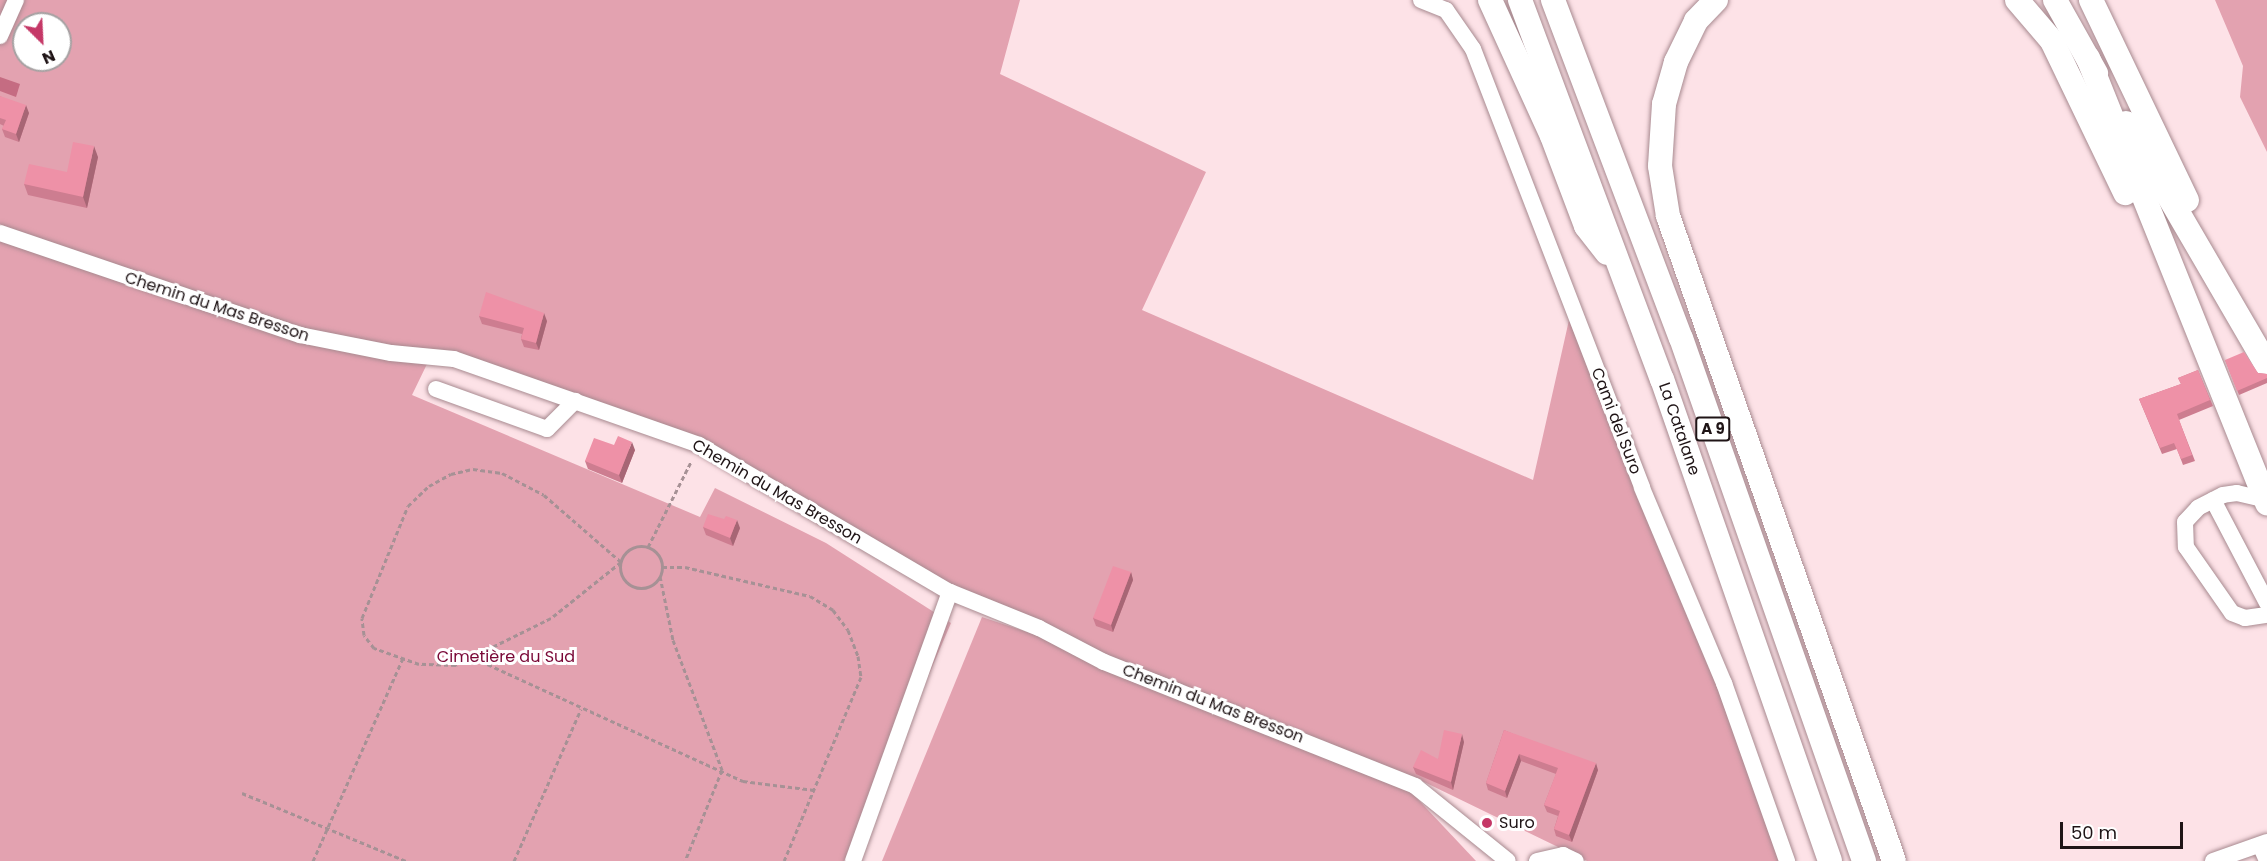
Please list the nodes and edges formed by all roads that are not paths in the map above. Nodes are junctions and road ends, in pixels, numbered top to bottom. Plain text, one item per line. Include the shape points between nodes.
1 (16, 0) edge
2 (1421, 0) edge
3 (1490, 0) edge
4 (1520, 0) edge
5 (1553, 0) edge
6 (1716, 0) edge
7 (2017, 0) edge
8 (2055, 0) edge
9 (2091, 0) edge
10 (0, 36) edge
11 (2088, 58) junction
12 (0, 233) edge
13 (1623, 273) junction
14 (2267, 366) edge
15 (2218, 386) junction
16 (436, 389) dead end
17 (575, 401) junction
18 (2213, 500) junction
19 (2267, 501) edge
20 (950, 592) junction
21 (2267, 603) edge
22 (2267, 615) edge
23 (2263, 844) edge
24 (853, 861) edge
25 (1508, 861) edge
26 (1537, 861) edge
27 (1576, 861) edge
28 (1787, 861) edge
29 (1830, 861) edge
30 (1864, 861) edge
31 (1894, 861) edge
32 (2213, 861) edge
33 (2267, 861) edge

1 - 10 street
2 - 28 street, Cami del Suro via 1446,10 1473,49 1642,488 1724,683
3 - 13 highway via 1552,136 1586,226
4 - 13 highway, La Catalane / A 9
5 - 30 highway, La Catalane / A 9 via 1682,338
6 - 31 highway via 1696,21 1676,62 1664,104 1660,166 1668,216
7 - 15 highway via 2052,41
8 - 11 highway
9 - 14 highway
11 - 14 highway
11 - 15 highway
12 - 17 street, Chemin du Mas Bresson via 300,335 391,353 454,359
13 - 29 highway, La Catalane / A 9
15 - 19 highway
16 - 17 street via 547,429
17 - 20 street, Chemin du Mas Bresson via 699,445
18 - 19 street via 2237,493
18 - 21 street
18 - 22 street via 2184,522 2186,547 2232,613 2245,618
20 - 24 street
20 - 25 street, Chemin du Mas Bresson via 1039,628 1104,662 1415,786
23 - 32 street
23 - 33 street
26 - 27 street via 1563,855

